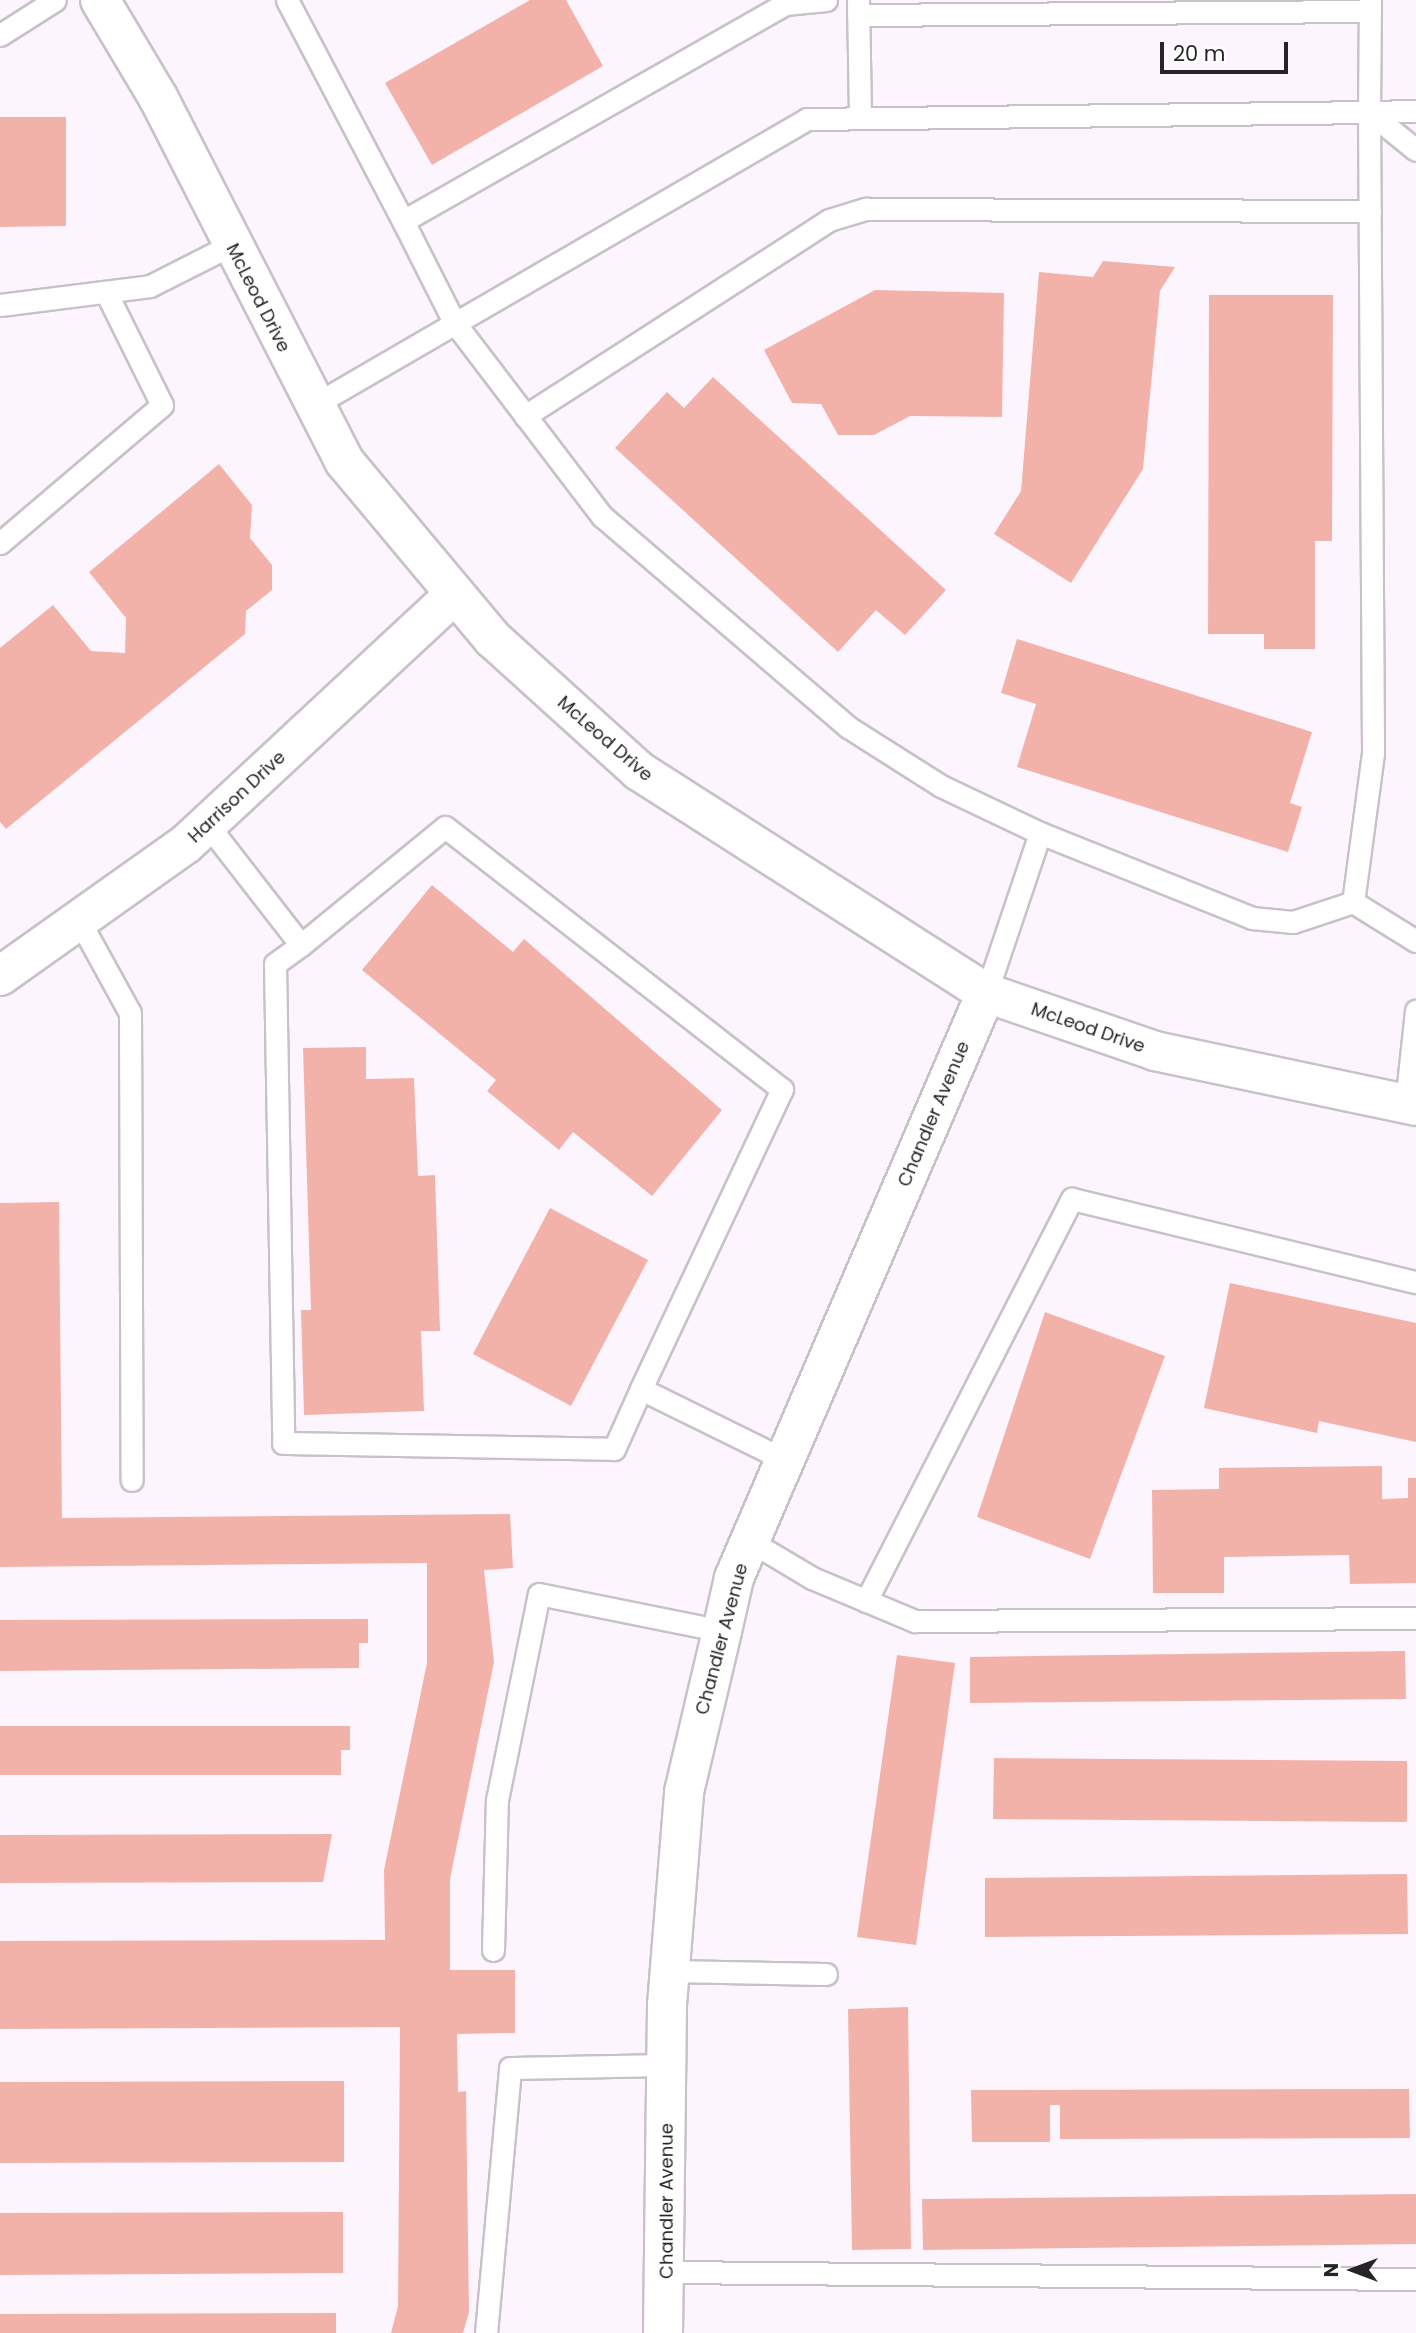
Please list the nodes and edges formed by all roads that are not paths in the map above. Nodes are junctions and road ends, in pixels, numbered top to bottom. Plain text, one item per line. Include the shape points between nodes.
1 (55, 0) edge
2 (100, 0) edge
3 (287, 0) edge
4 (826, 0) edge
5 (1370, 5) edge
6 (858, 7) edge
7 (0, 36) edge
8 (1416, 111) edge
9 (1369, 112) junction
10 (859, 118) junction
11 (1416, 150) edge
12 (1370, 211) junction
13 (403, 221) junction
14 (231, 245) junction
15 (106, 292) junction
16 (0, 305) edge
17 (454, 322) junction
18 (314, 405) junction
19 (525, 416) junction
20 (0, 544) edge
21 (455, 594) junction
22 (207, 824) junction
23 (1040, 833) junction
24 (1353, 902) junction
25 (80, 922) junction
26 (1416, 941) edge
27 (301, 944) junction
28 (0, 976) edge
29 (986, 993) junction
30 (1416, 1011) edge
31 (1411, 1105) edge
32 (1416, 1282) edge
33 (641, 1389) junction
34 (785, 1460) junction
35 (132, 1480) dead end
36 (750, 1541) junction
37 (866, 1601) junction
38 (1416, 1618) edge
39 (722, 1630) junction
40 (493, 1950) dead end
41 (670, 1971) junction
42 (826, 1974) dead end
43 (667, 2065) junction
44 (667, 2272) junction
45 (1416, 2279) edge
46 (486, 2333) edge
47 (663, 2333) edge

1 - 7 lane
2 - 14 street, McLeod Drive via 159,99
3 - 13 lane
4 - 13 lane via 785,5
5 - 6 lane
5 - 9 lane
6 - 10 lane
8 - 9 lane
9 - 10 lane
9 - 11 lane
9 - 12 lane
10 - 17 lane via 807,119
12 - 19 lane via 866,209 829,220
12 - 24 lane via 1373,753
13 - 17 lane
14 - 15 lane via 150,286
14 - 18 street, McLeod Drive
15 - 16 lane
15 - 20 lane via 162,405
17 - 18 lane
17 - 19 lane
18 - 21 street, McLeod Drive via 344,461
19 - 23 lane via 602,516 848,727 942,786
21 - 22 street, Harrison Drive
21 - 29 street, McLeod Drive via 493,639 639,771
22 - 25 street, Harrison Drive
22 - 27 lane
23 - 24 lane via 1252,918 1293,922
23 - 29 lane
24 - 26 lane
25 - 28 street, Harrison Drive
25 - 35 lane via 130,1013
27 - 33 lane via 275,964 283,1443 614,1449
27 - 33 lane via 445,827 782,1088
29 - 31 street, McLeod Drive via 1155,1051
29 - 34 street, Chandler Avenue
30 - 31 lane
32 - 37 lane via 1072,1199
33 - 34 lane
34 - 36 street, Chandler Avenue
36 - 37 lane
36 - 39 street, Chandler Avenue
37 - 38 lane via 915,1621
39 - 40 lane via 540,1594 497,1800
39 - 41 street, Chandler Avenue via 684,1792
41 - 42 lane
41 - 43 street, Chandler Avenue
43 - 44 street, Chandler Avenue
43 - 46 lane via 510,2068
44 - 45 lane
44 - 47 street, Chandler Avenue

